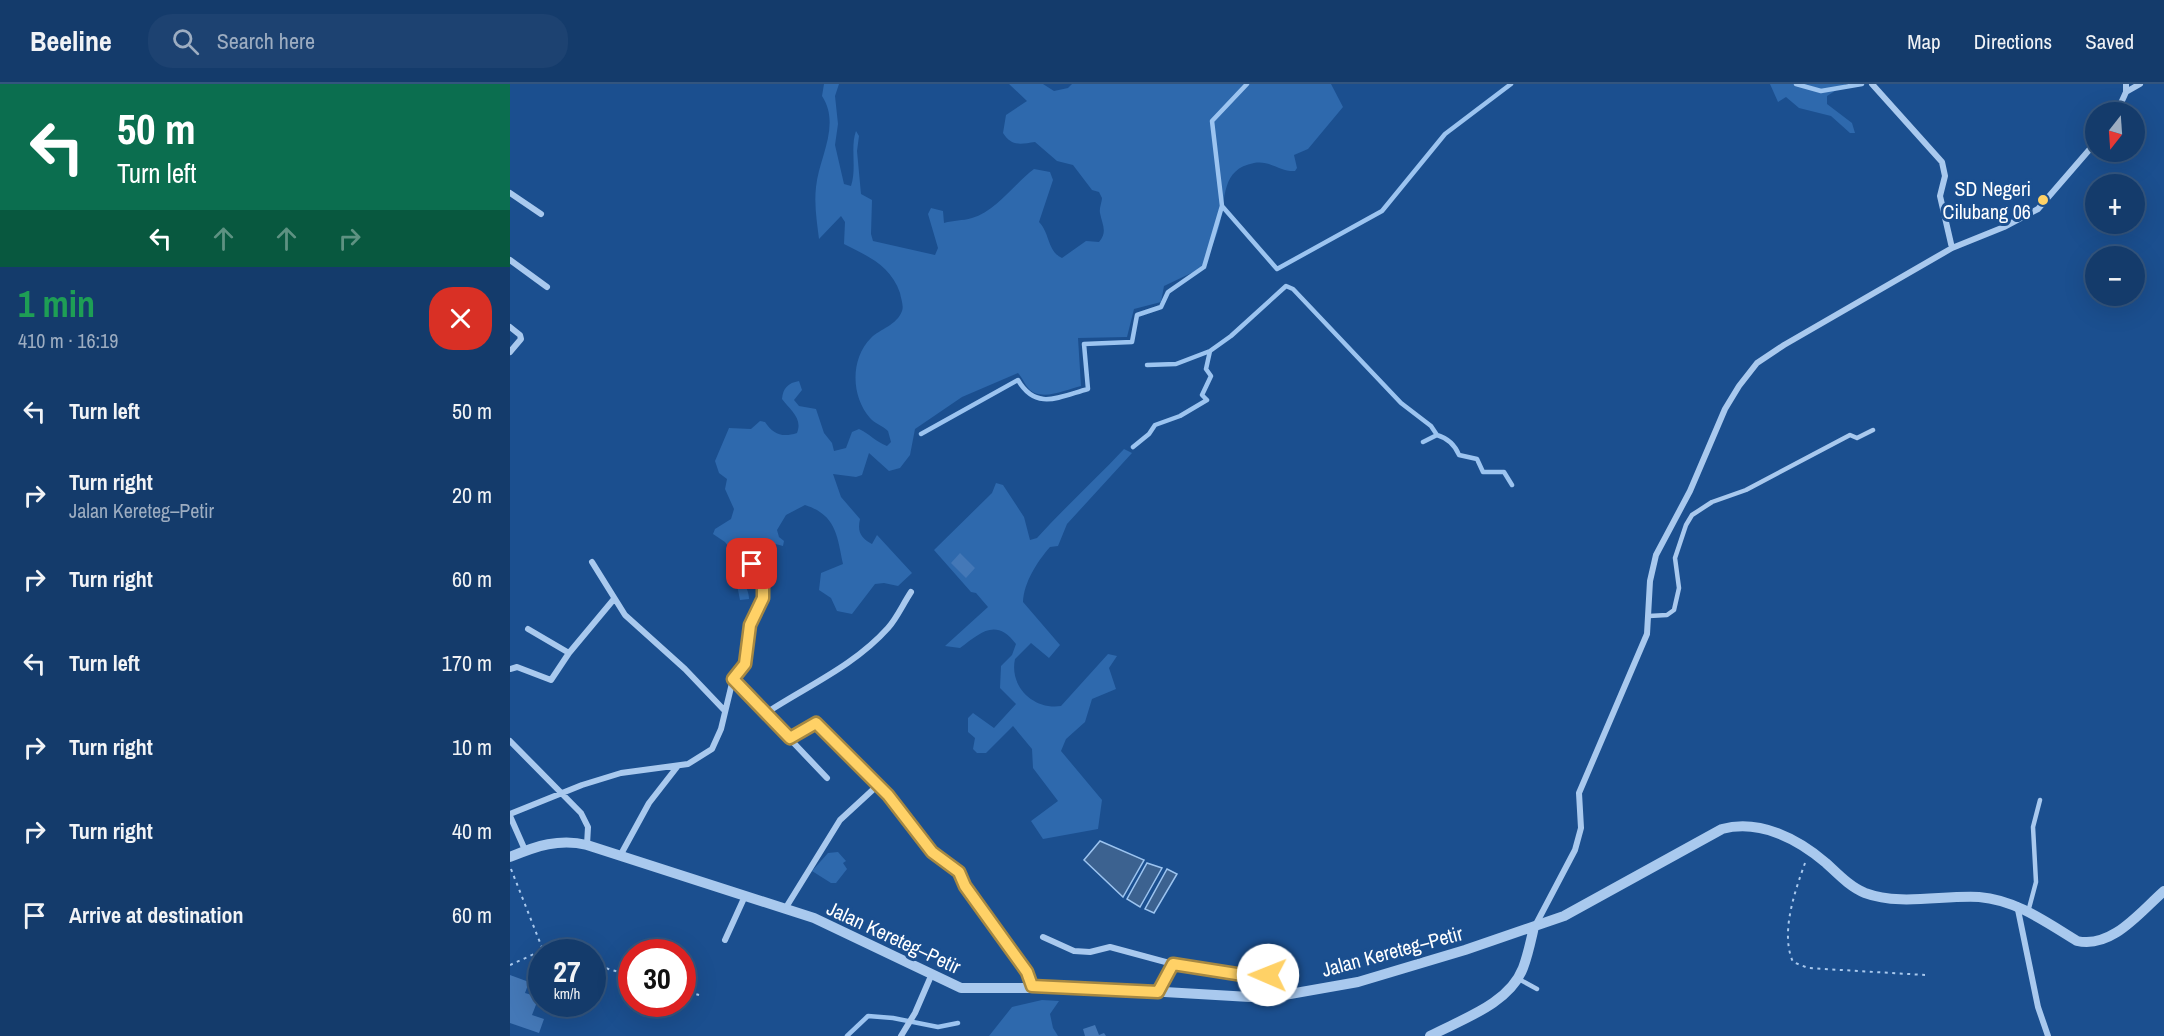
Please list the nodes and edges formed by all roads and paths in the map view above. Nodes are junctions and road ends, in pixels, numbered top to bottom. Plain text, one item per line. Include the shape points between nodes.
1 (1872, 84) edge
2 (2126, 84) edge
3 (2140, 84) edge
4 (2126, 92) junction
5 (2122, 102) edge
6 (2085, 155) edge
7 (510, 193) edge
8 (541, 214) dead end
9 (1952, 248) junction
10 (510, 260) edge
11 (547, 286) dead end
12 (510, 327) edge
13 (510, 352) edge
14 (1874, 430) dead end
15 (592, 562) dead end
16 (752, 564) dead end
17 (911, 592) dead end
18 (614, 599) junction
19 (1649, 616) junction
20 (528, 629) dead end
21 (569, 653) junction
22 (510, 669) edge
23 (733, 679) junction
24 (725, 711) junction
25 (766, 713) junction
26 (790, 738) junction
27 (510, 741) edge
28 (677, 767) junction
29 (827, 778) dead end
30 (878, 785) junction
31 (563, 792) junction
32 (2040, 800) dead end
33 (510, 815) edge
34 (587, 845) junction
35 (1809, 848) junction
36 (525, 850) junction
37 (620, 856) junction
38 (510, 857) edge
39 (510, 866) edge
40 (2164, 891) edge
41 (745, 896) junction
42 (2017, 905) junction
43 (785, 909) junction
44 (2028, 912) junction
45 (1534, 927) junction
46 (1043, 938) dead end
47 (539, 939) edge
48 (725, 940) dead end
49 (528, 957) edge
50 (1173, 964) junction
51 (510, 965) edge
52 (1268, 975) dead end
53 (1925, 975) dead end
54 (932, 976) junction
55 (1517, 978) junction
56 (1032, 986) junction
57 (1538, 989) dead end
58 (1158, 992) junction
59 (696, 994) edge
60 (699, 995) dead end
61 (903, 1033) edge
62 (1430, 1036) edge
63 (2048, 1036) edge

1 - 9 street via 1942,162 1945,176 1940,196
2 - 4 street
3 - 4 street
4 - 5 street
6 - 9 street via 2038,209
7 - 8 street
9 - 19 street via 1757,363 1725,409 1690,491 1656,555
10 - 11 street
12 - 13 street via 520,339
14 - 19 lane via 1857,438 1850,435 1692,515 1675,558 1679,588 1674,610 1667,615
15 - 18 street
16 - 23 street via 763,586 763,598 750,625 745,664
17 - 25 street via 888,628 828,678 813,682
18 - 21 street
18 - 24 street via 625,615
19 - 45 street via 1644,644 1580,793 1581,828 1575,850
20 - 21 street
21 - 22 street via 551,680 517,667
23 - 24 street
23 - 25 street
24 - 28 street via 712,749
25 - 26 street
26 - 29 street
26 - 30 street via 816,723
27 - 31 street
28 - 31 street via 621,773
28 - 37 street via 649,803
30 - 43 street via 840,820
30 - 56 street via 928,847 959,872 1027,972
31 - 33 street
31 - 34 street via 586,822
32 - 44 lane via 2033,827 2036,882
33 - 36 street
34 - 36 street, Jalan Kereteg–Petir via 567,841
34 - 37 street, Jalan Kereteg–Petir
35 - 42 street, Jalan Kereteg–Petir via 1851,886 1876,896 1979,897
35 - 45 street, Jalan Kereteg–Petir via 1773,831 1747,826 1722,829 1581,908
35 - 53 path via 1791,912 1793,962 1808,968
36 - 38 street, Jalan Kereteg–Petir
37 - 41 street, Jalan Kereteg–Petir
39 - 47 path
40 - 44 street, Jalan Kereteg–Petir via 2118,932 2098,943 2077,941
41 - 43 street, Jalan Kereteg–Petir
41 - 48 street
42 - 44 street, Jalan Kereteg–Petir
42 - 63 street
43 - 54 street, Jalan Kereteg–Petir via 831,926
45 - 55 street
45 - 58 street, Jalan Kereteg–Petir via 1358,982 1323,989 1250,997
46 - 50 street via 1074,951 1110,947
49 - 51 path
50 - 52 street
50 - 58 street
54 - 56 street, Jalan Kereteg–Petir via 966,989
54 - 61 street
55 - 57 lane
55 - 62 street via 1499,999
56 - 58 street, Jalan Kereteg–Petir
59 - 60 path

